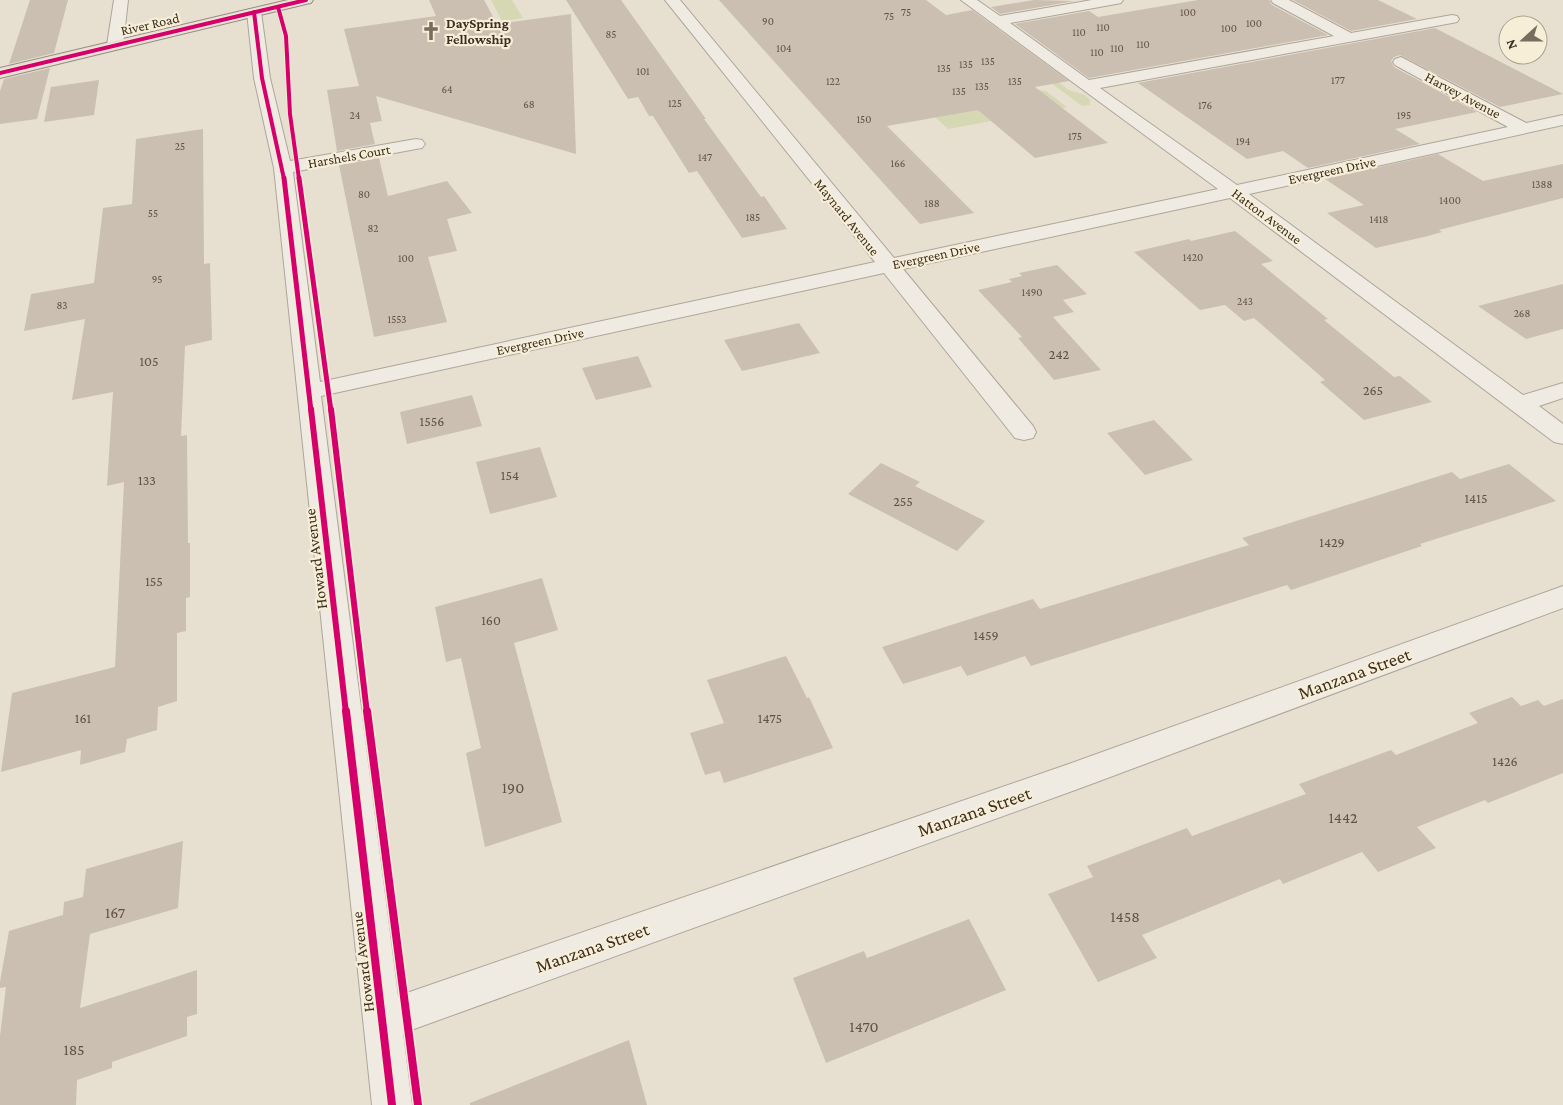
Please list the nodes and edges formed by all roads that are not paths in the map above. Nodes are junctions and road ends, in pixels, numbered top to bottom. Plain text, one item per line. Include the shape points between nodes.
1 (121, 0) edge
2 (306, 0) edge
3 (672, 0) edge
4 (968, 0) edge
5 (1116, 0) edge
6 (1278, 0) edge
7 (254, 12) junction
8 (1452, 19) dead end
9 (997, 20) junction
10 (1348, 37) junction
11 (116, 45) junction
12 (1401, 62) dead end
13 (0, 73) edge
14 (1087, 85) junction
15 (1563, 120) edge
16 (1525, 129) junction
17 (416, 144) dead end
18 (283, 168) junction
19 (1233, 191) junction
20 (887, 266) junction
21 (1563, 390) edge
22 (310, 391) junction
23 (1520, 404) junction
24 (1024, 432) dead end
25 (1563, 436) edge
26 (1563, 597) edge
27 (383, 1021) junction
28 (392, 1105) edge

1 - 11 street
2 - 7 main road, River Road
3 - 20 street, Maynard Avenue
4 - 9 street, Hatton Avenue
5 - 9 street
6 - 10 street
7 - 11 main road, River Road
7 - 18 street, Howard Avenue via 262,78
8 - 10 street
9 - 14 street, Hatton Avenue
10 - 14 street
11 - 13 main road, River Road
12 - 16 street, Harvey Avenue
14 - 19 street, Hatton Avenue
15 - 16 street, Evergreen Drive
16 - 19 street, Evergreen Drive
17 - 18 street, Harshels Court
18 - 22 street, Howard Avenue
19 - 20 street, Evergreen Drive
19 - 23 street, Hatton Avenue
20 - 22 street, Evergreen Drive
20 - 24 street, Maynard Avenue
21 - 23 street
22 - 27 street, Howard Avenue
23 - 25 street, Hatton Avenue
26 - 27 street, Manzana Street via 1057,782
27 - 28 street, Howard Avenue

